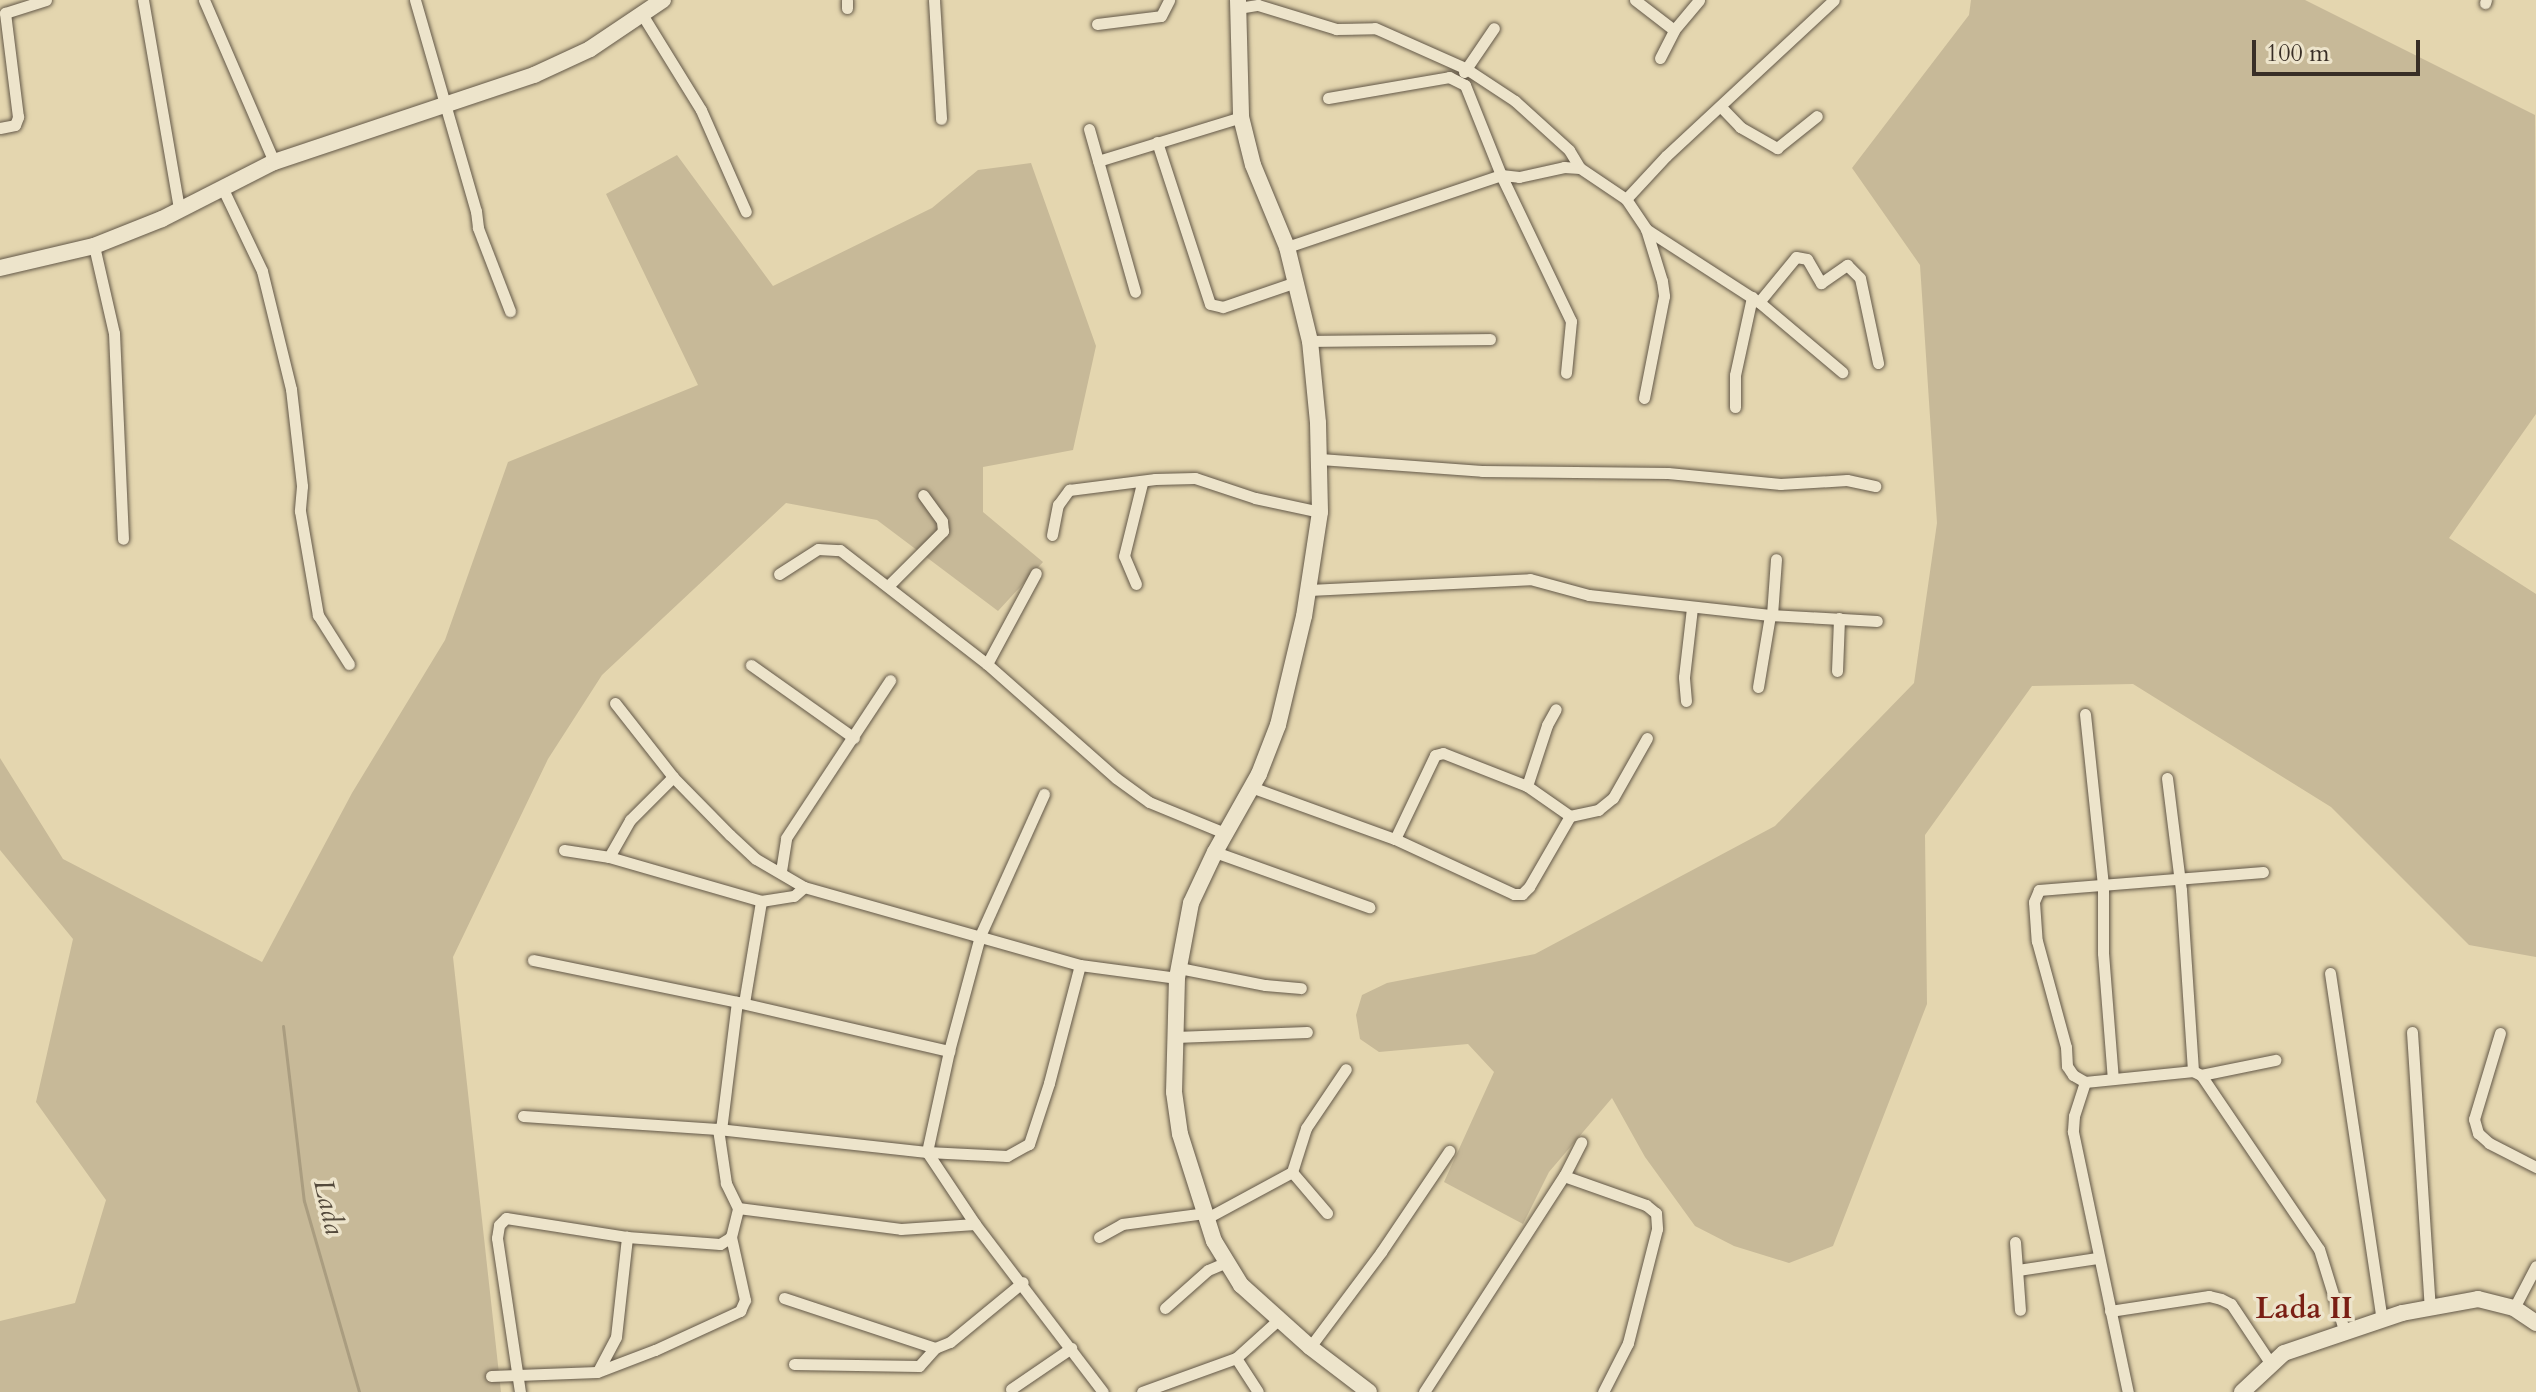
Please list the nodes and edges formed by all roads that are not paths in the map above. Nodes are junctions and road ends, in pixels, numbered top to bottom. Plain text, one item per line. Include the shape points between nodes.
1 (46, 0) edge
2 (143, 0) edge
3 (204, 0) edge
4 (415, 0) edge
5 (663, 0) edge
6 (934, 0) edge
7 (1169, 0) edge
8 (1635, 0) edge
9 (1699, 0) edge
10 (1834, 0) edge
11 (1238, 4) edge
12 (643, 16) junction
13 (1097, 24) dead end
14 (1494, 28) dead end
15 (1674, 30) junction
16 (1660, 58) dead end
17 (1465, 68) junction
18 (1460, 80) junction
19 (1328, 98) dead end
20 (443, 107) junction
21 (1721, 107) junction
22 (1817, 116) dead end
23 (1241, 117) junction
24 (941, 119) dead end
25 (0, 128) edge
26 (1089, 129) dead end
27 (1157, 142) junction
28 (1098, 161) junction
29 (274, 162) junction
30 (1580, 168) junction
31 (1501, 175) junction
32 (222, 187) junction
33 (1626, 199) junction
34 (179, 208) junction
35 (746, 212) dead end
36 (1646, 229) junction
37 (94, 246) junction
38 (1287, 247) junction
39 (0, 268) edge
40 (1296, 282) junction
41 (1135, 292) dead end
42 (1755, 300) junction
43 (510, 311) dead end
44 (1490, 339) dead end
45 (1310, 341) junction
46 (1878, 363) dead end
47 (1842, 372) dead end
48 (1566, 373) dead end
49 (1644, 398) dead end
50 (1735, 407) dead end
51 (1320, 459) junction
52 (1142, 483) junction
53 (1875, 486) dead end
54 (923, 495) dead end
55 (1320, 512) junction
56 (1052, 535) dead end
57 (123, 539) dead end
58 (1776, 559) dead end
59 (1036, 573) dead end
60 (779, 574) dead end
61 (1136, 584) dead end
62 (888, 586) junction
63 (1309, 590) junction
64 (1692, 608) junction
65 (1771, 615) junction
66 (1839, 618) junction
67 (1877, 621) dead end
68 (349, 664) dead end
69 (987, 664) junction
70 (751, 665) dead end
71 (1837, 671) dead end
72 (890, 680) dead end
73 (1758, 687) dead end
74 (1686, 701) dead end
75 (615, 703) dead end
76 (1556, 709) dead end
77 (2085, 714) dead end
78 (854, 738) junction
79 (1647, 738) dead end
80 (673, 777) junction
81 (2167, 778) dead end
82 (1527, 786) junction
83 (1251, 787) junction
84 (1044, 794) dead end
85 (1570, 816) junction
86 (1227, 834) junction
87 (1395, 839) junction
88 (564, 850) dead end
89 (1215, 852) junction
90 (609, 857) junction
91 (781, 871) junction
92 (2263, 872) dead end
93 (2180, 879) junction
94 (2103, 884) junction
95 (804, 887) junction
96 (761, 901) junction
97 (1369, 907) dead end
98 (980, 936) junction
99 (533, 960) dead end
100 (1080, 965) junction
101 (1178, 973) junction
102 (2330, 973) dead end
103 (1301, 988) dead end
104 (740, 1002) junction
105 (1307, 1032) dead end
106 (2412, 1032) dead end
107 (2500, 1033) dead end
108 (1175, 1037) junction
109 (949, 1051) junction
110 (2275, 1060) dead end
111 (1346, 1069) dead end
112 (2197, 1073) junction
113 (2113, 1079) junction
114 (2085, 1082) junction
115 (523, 1116) dead end
116 (720, 1129) junction
117 (1581, 1142) dead end
118 (1449, 1151) dead end
119 (927, 1152) junction
120 (2536, 1167) edge
121 (1292, 1172) junction
122 (1564, 1176) junction
123 (738, 1208) junction
124 (1327, 1213) dead end
125 (1206, 1215) junction
126 (975, 1224) junction
127 (627, 1237) junction
128 (731, 1237) junction
129 (1099, 1237) dead end
130 (2015, 1242) dead end
131 (2097, 1258) junction
132 (1227, 1262) junction
133 (2536, 1266) edge
134 (2018, 1270) junction
135 (1023, 1282) junction
136 (784, 1298) dead end
137 (2430, 1307) junction
138 (1165, 1308) dead end
139 (2514, 1308) junction
140 (2020, 1310) dead end
141 (2110, 1311) junction
142 (2382, 1319) junction
143 (1278, 1320) junction
144 (2536, 1323) edge
145 (2344, 1330) junction
146 (1310, 1347) junction
147 (935, 1348) junction
148 (1071, 1348) junction
149 (1236, 1358) junction
150 (794, 1364) dead end
151 (2271, 1364) junction
152 (597, 1372) junction
153 (519, 1374) junction
154 (491, 1376) dead end
155 (1163, 1388) edge
156 (1011, 1389) dead end
157 (520, 1392) edge
158 (1103, 1392) edge
159 (1142, 1392) edge
160 (1258, 1392) edge
161 (1369, 1392) edge
162 (1424, 1392) edge
163 (1603, 1392) edge
164 (2128, 1392) edge
165 (2242, 1392) edge

1 - 25 street via 5,13 18,117 15,125
2 - 34 street
3 - 29 street
4 - 20 street
5 - 12 street
6 - 24 street
7 - 13 street via 1161,16
8 - 15 street
9 - 15 street
10 - 21 street
11 - 17 street via 1336,29 1375,28
11 - 23 street
12 - 20 street via 534,75
12 - 35 street via 701,110
14 - 17 street
15 - 16 street
17 - 18 street
17 - 30 street via 1515,101 1569,150
18 - 19 street via 1449,77
18 - 31 street
20 - 29 street
20 - 43 street via 478,228
21 - 22 street via 1740,127 1777,148
21 - 33 street
23 - 27 street
23 - 38 street via 1253,165
26 - 28 street
27 - 28 street
27 - 40 street via 1210,304 1223,307
28 - 41 street
29 - 32 street
30 - 31 street
30 - 33 street
31 - 38 street
31 - 48 street via 1571,321
32 - 34 street
32 - 68 street via 262,271 291,389 300,511 318,615
33 - 36 street
34 - 37 street
36 - 42 street
36 - 49 street via 1664,296
37 - 39 street
37 - 57 street via 114,333
38 - 40 street
40 - 45 street
42 - 46 street via 1796,257 1807,259 1821,283 1847,265 1860,278
42 - 47 street
42 - 50 street via 1735,375
44 - 45 street
45 - 51 street
51 - 53 street via 1482,471 1668,473 1780,484 1847,480
51 - 55 street
52 - 55 street via 1195,478
52 - 56 street via 1069,490 1058,505
52 - 61 street via 1124,556
54 - 62 street via 943,531
55 - 63 street
58 - 65 street
59 - 69 street
60 - 62 street via 818,549 840,550
62 - 69 street
63 - 64 street via 1530,579 1589,595
63 - 83 street via 1278,725
64 - 65 street
64 - 74 street
65 - 66 street
65 - 73 street
66 - 67 street
66 - 71 street
69 - 86 street via 1064,735 1149,802
70 - 78 street
72 - 78 street
75 - 80 street
76 - 82 street
77 - 94 street
78 - 91 street via 786,838
79 - 85 street via 1613,798 1598,810
80 - 90 street via 630,820
80 - 91 street via 756,859
81 - 93 street
82 - 85 street
82 - 87 street via 1451,755 1435,755
83 - 86 street
83 - 87 street
84 - 98 street
85 - 87 street via 1522,894
86 - 89 street
88 - 90 street
89 - 97 street
89 - 101 street via 1191,903
90 - 96 street
91 - 95 street
92 - 93 street
93 - 94 street
93 - 112 street
94 - 113 street
94 - 114 street via 2050,887 2039,890 2034,902 2037,941 2067,1066
95 - 96 street via 794,896
95 - 98 street
96 - 104 street
98 - 100 street
98 - 109 street
99 - 104 street
100 - 101 street
100 - 119 street via 1029,1144 1007,1156
101 - 103 street
101 - 108 street
102 - 142 street
104 - 109 street
104 - 116 street
105 - 108 street
106 - 137 street
107 - 120 street via 2474,1119 2478,1133 2489,1143
108 - 125 street via 1180,1134
109 - 119 street
110 - 112 street
111 - 121 street via 1306,1128
112 - 113 street
112 - 145 street via 2319,1249
113 - 114 street
114 - 131 street via 2073,1132
115 - 116 street
116 - 119 street
116 - 123 street via 726,1183
117 - 122 street
118 - 146 street
119 - 126 street
121 - 124 street
121 - 125 street
122 - 162 street
122 - 163 street via 1656,1213 1657,1229 1628,1343
123 - 126 street via 901,1229
123 - 128 street
125 - 129 street via 1132,1222
125 - 132 street
126 - 135 street
127 - 128 street via 720,1244
127 - 152 street via 616,1337
127 - 153 street via 506,1218 499,1225
128 - 152 street via 745,1300 740,1311
130 - 134 street
131 - 134 street
131 - 141 street
132 - 138 street via 1208,1270
132 - 143 street via 1241,1285
133 - 139 street
134 - 140 street
135 - 147 street via 950,1342
135 - 148 street
136 - 147 street
137 - 139 street via 2478,1299
137 - 142 street
139 - 144 street
141 - 151 street via 2209,1296 2221,1299 2231,1304
141 - 164 street
142 - 145 street
143 - 146 street
143 - 149 street
145 - 151 street via 2284,1353
146 - 161 street
147 - 150 street via 919,1366
148 - 156 street
148 - 158 street
149 - 155 street
149 - 160 street
151 - 165 street
152 - 153 street
153 - 154 street
153 - 157 street
155 - 159 street

